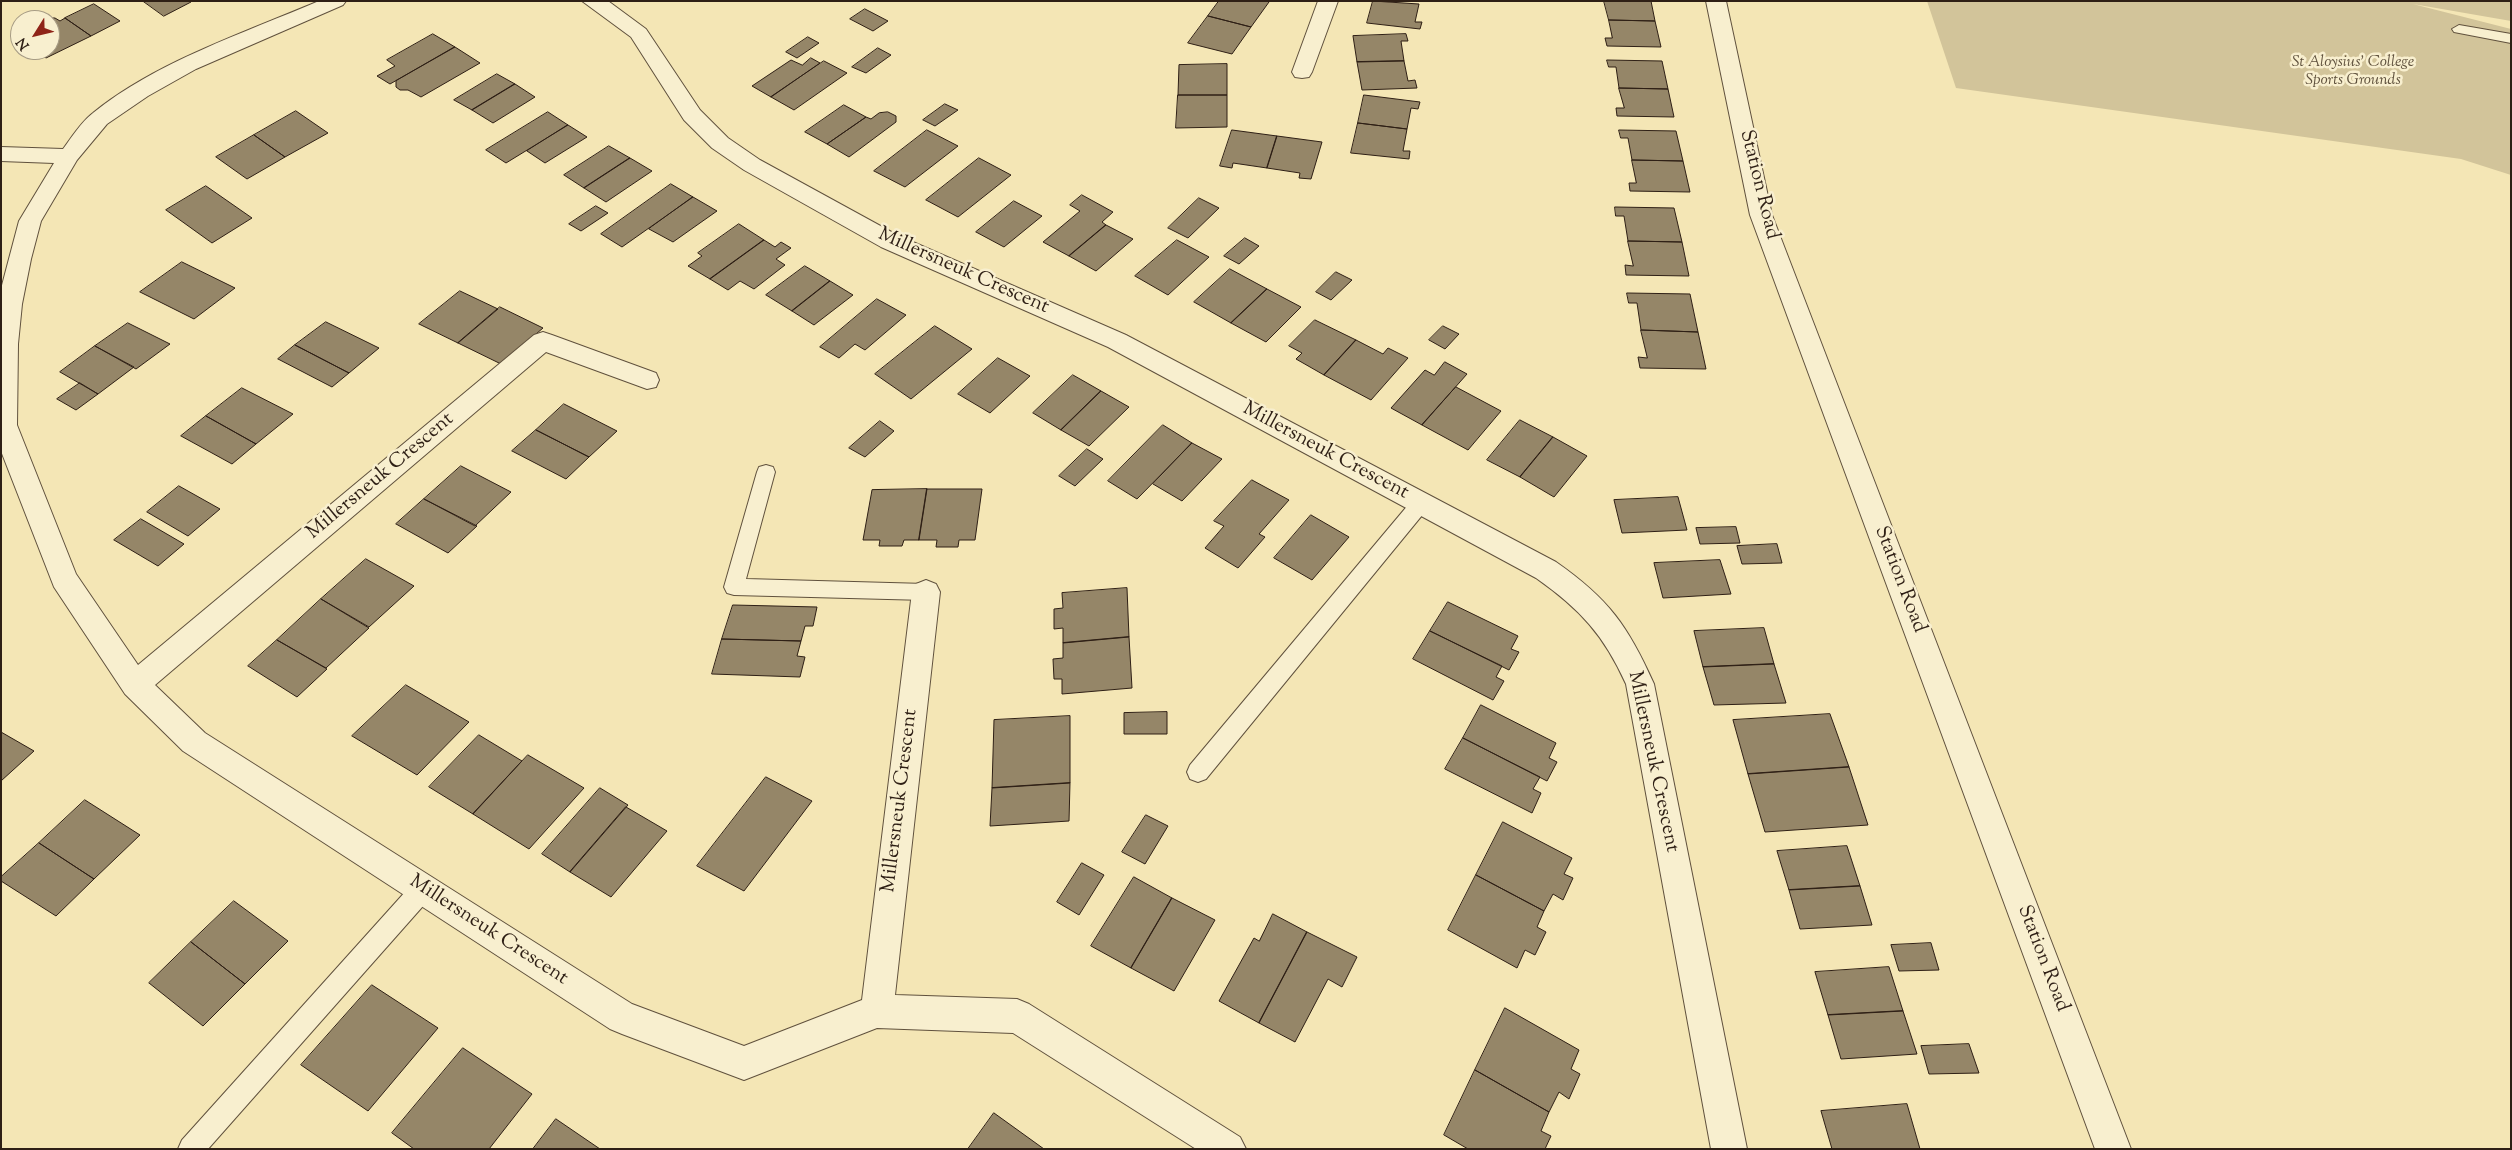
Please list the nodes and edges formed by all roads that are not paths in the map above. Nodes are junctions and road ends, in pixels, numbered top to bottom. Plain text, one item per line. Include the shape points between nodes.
1 (336, 1) edge
2 (592, 1) edge
3 (1328, 1) edge
4 (1716, 1) edge
5 (2459, 28) dead end
6 (2511, 39) edge
7 (1302, 72) dead end
8 (1, 154) edge
9 (69, 156) junction
10 (6, 305) edge
11 (647, 380) dead end
12 (766, 472) dead end
13 (1421, 503) junction
14 (926, 592) joint
15 (135, 685) junction
16 (1198, 772) dead end
17 (423, 889) junction
18 (877, 1011) junction
19 (191, 1149) edge
20 (1228, 1149) edge
21 (1729, 1149) edge
22 (2113, 1149) edge

1 - 9 street, Millersneuk Crescent via 243,39 141,91 99,119
2 - 13 street, Millersneuk Crescent via 610,10 639,33 692,115 720,143 752,165 889,242 1117,340
3 - 7 street
4 - 22 street, Station Road via 1761,214
5 - 6 lane
8 - 9 street
9 - 10 street, Millersneuk Crescent via 30,221
10 - 15 street, Millersneuk Crescent via 4,425 64,579
11 - 15 street, Millersneuk Crescent via 543,341
12 - 14 lane via 734,587
13 - 16 lane
13 - 21 street, Millersneuk Crescent via 1546,570 1576,591 1602,615 1624,648 1640,684
14 - 18 street, Millersneuk Crescent
15 - 17 street, Millersneuk Crescent via 194,742
17 - 18 street, Millersneuk Crescent via 622,1017 744,1063
17 - 19 lane
18 - 20 street, Millersneuk Crescent via 1017,1016

